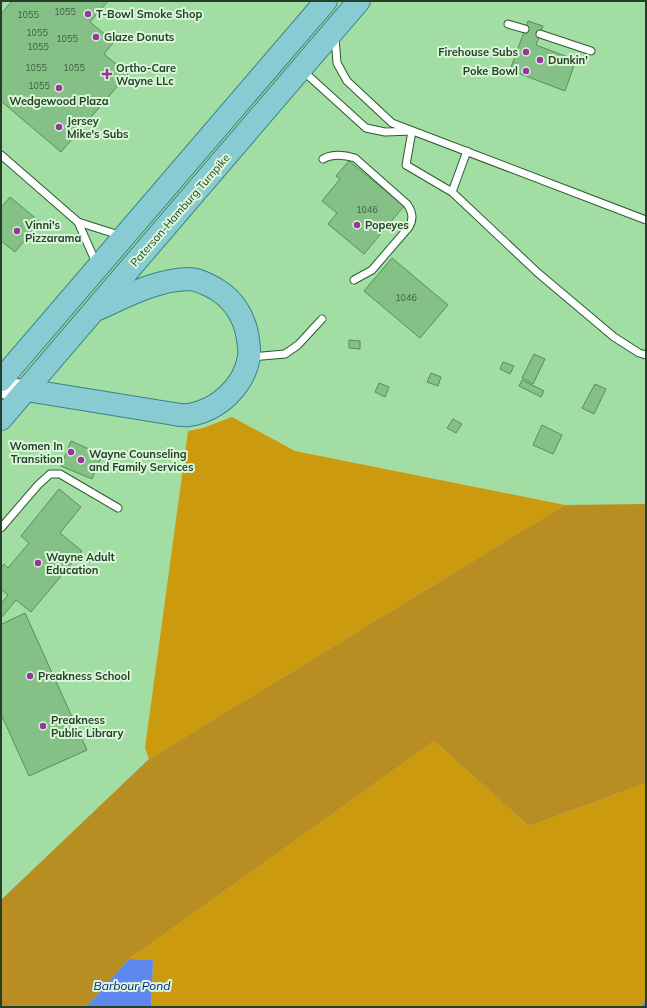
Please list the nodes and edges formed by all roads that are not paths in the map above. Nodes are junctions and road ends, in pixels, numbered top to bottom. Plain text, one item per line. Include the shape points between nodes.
1 (326, 1) edge
2 (359, 1) edge
3 (508, 24) dead end
4 (525, 29) dead end
5 (334, 30) junction
6 (540, 34) dead end
7 (592, 51) dead end
8 (300, 69) junction
9 (412, 131) junction
10 (467, 151) junction
11 (1, 155) edge
12 (324, 159) dead end
13 (452, 192) junction
14 (646, 220) edge
15 (78, 222) junction
16 (124, 237) junction
17 (98, 267) junction
18 (354, 280) dead end
19 (94, 311) junction
20 (322, 319) dead end
21 (646, 355) edge
22 (249, 357) junction
23 (1, 380) edge
24 (1, 388) edge
25 (26, 390) junction
26 (1, 418) edge
27 (118, 508) dead end
28 (1, 528) edge

1 - 16 main road
2 - 5 main road, Paterson-Hamburg Turnpike
3 - 4 lane
5 - 8 main road, Paterson-Hamburg Turnpike
5 - 9 lane via 337,63 346,81 392,123
6 - 7 lane
8 - 9 lane via 366,128 385,132
8 - 19 main road, Paterson-Hamburg Turnpike
9 - 10 lane
9 - 13 lane via 406,165
10 - 13 lane
10 - 14 lane
11 - 15 lane
12 - 18 lane via 329,156 355,158 407,204 412,214 412,223 372,270
13 - 21 lane via 555,288 614,337
15 - 16 lane
15 - 17 lane
16 - 17 main road
17 - 23 main road
19 - 22 main road via 148,287 172,280 190,279 204,282 221,292 236,306 245,324
19 - 25 main road, Paterson-Hamburg Turnpike
20 - 22 lane via 286,354
22 - 25 main road via 238,385 226,398 216,405 189,415
24 - 25 street
25 - 26 main road, Paterson-Hamburg Turnpike
27 - 28 lane via 60,474 50,474

